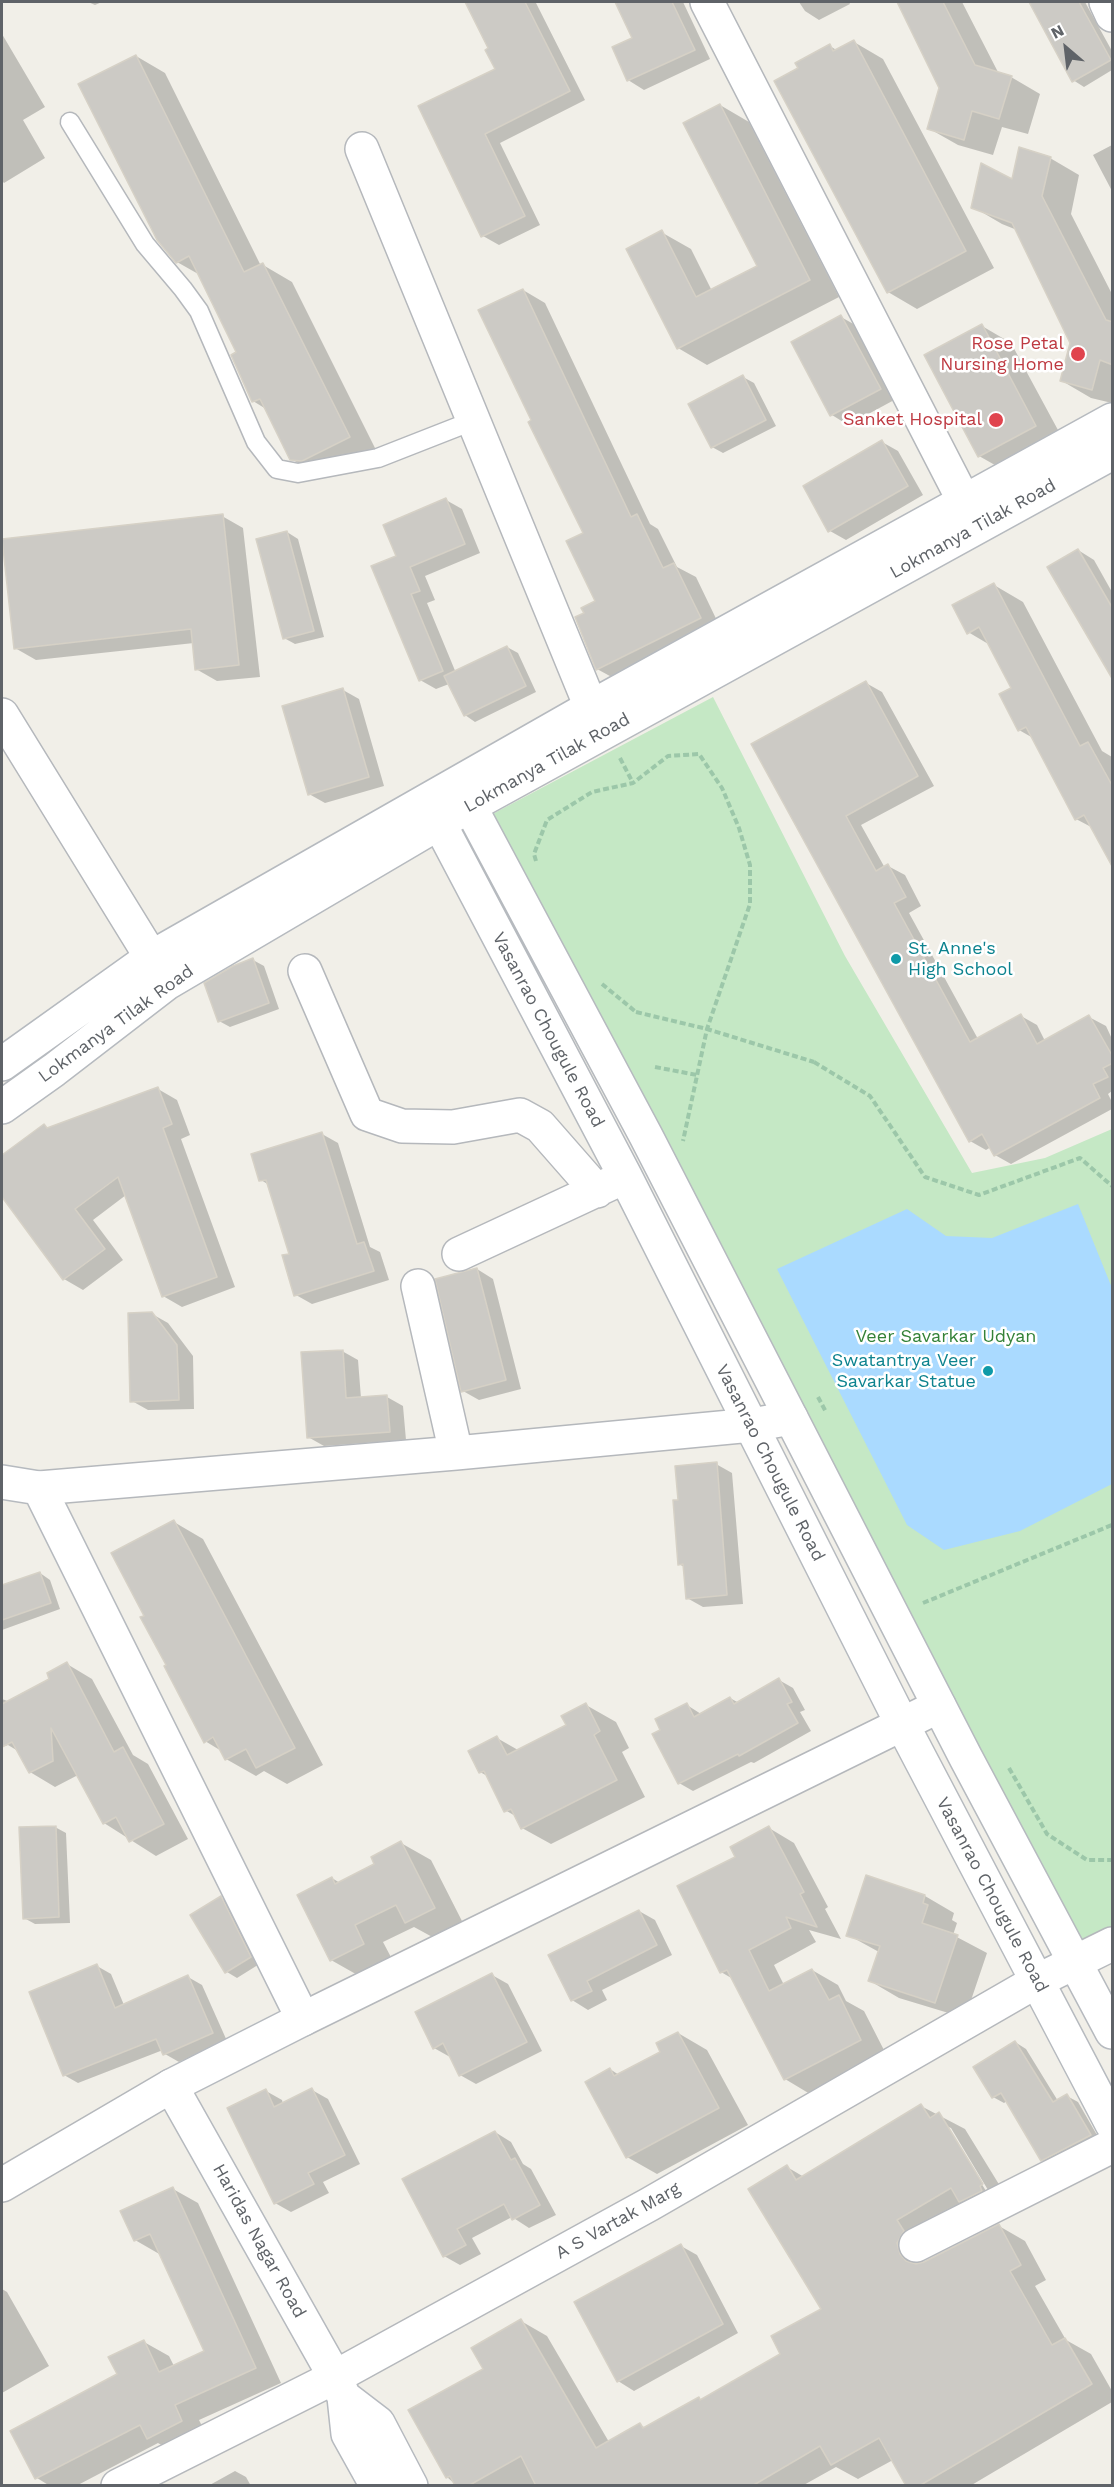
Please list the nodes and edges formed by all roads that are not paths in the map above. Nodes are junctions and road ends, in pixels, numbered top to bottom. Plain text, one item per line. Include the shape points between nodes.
1 (707, 2) edge
2 (1106, 2) edge
3 (1113, 15) edge
4 (70, 122) dead end
5 (362, 149) dead end
6 (475, 420) junction
7 (1113, 420) edge
8 (1113, 453) edge
9 (965, 503) junction
10 (591, 707) junction
11 (2, 715) edge
12 (464, 795) junction
13 (433, 812) junction
14 (159, 970) junction
15 (305, 971) dead end
16 (2, 1064) edge
17 (2, 1107) edge
18 (625, 1176) junction
19 (597, 1191) junction
20 (459, 1254) dead end
21 (418, 1286) dead end
22 (791, 1418) junction
23 (752, 1425) junction
24 (456, 1453) junction
25 (2, 1482) edge
26 (39, 1488) junction
27 (939, 1706) junction
28 (902, 1724) junction
29 (1113, 1944) edge
30 (1075, 1963) junction
31 (1037, 1981) junction
32 (303, 2019) junction
33 (1113, 2032) edge
34 (171, 2086) junction
35 (1113, 2124) edge
36 (1113, 2146) edge
37 (2, 2185) edge
38 (916, 2245) dead end
39 (340, 2387) junction
40 (118, 2486) edge
41 (377, 2486) edge
42 (411, 2486) edge

1 - 9 street
2 - 3 street
4 - 6 lane via 145,244 199,311 256,442 277,469 298,473 378,458
5 - 6 street
6 - 10 street
7 - 9 street, Lokmanya Tilak Road
8 - 12 street, Lokmanya Tilak Road
9 - 10 street, Lokmanya Tilak Road
10 - 12 street, Lokmanya Tilak Road
11 - 14 street
12 - 13 street, Lokmanya Tilak Road
12 - 22 street, Vasanrao Chougule Road
13 - 14 street, Lokmanya Tilak Road
13 - 18 street, Vasanrao Chougule Road
14 - 16 street, Lokmanya Tilak Road
14 - 17 street, Lokmanya Tilak Road via 54,1070
15 - 19 street via 367,1114 402,1126 453,1127 520,1115 540,1126
18 - 19 street
18 - 23 street, Vasanrao Chougule Road
19 - 20 street
21 - 24 street
22 - 23 street
22 - 27 street, Vasanrao Chougule Road
23 - 24 street
23 - 28 street, Vasanrao Chougule Road
24 - 26 street
25 - 26 street
26 - 32 street
27 - 28 street
27 - 30 street, Vasanrao Chougule Road
28 - 31 street, Vasanrao Chougule Road
28 - 32 street
29 - 30 street, A S Vartak Marg
30 - 31 street, A S Vartak Marg
30 - 33 street, Vasanrao Chougule Road
31 - 35 street, Vasanrao Chougule Road
31 - 39 street, A S Vartak Marg
32 - 34 street
34 - 37 street
34 - 39 street, Haridas Nagar Road
36 - 38 street
39 - 40 street, A S Vartak Marg
39 - 41 street, Haridas Nagar Road via 348,2434
39 - 42 street, Haridas Nagar Road via 378,2423

